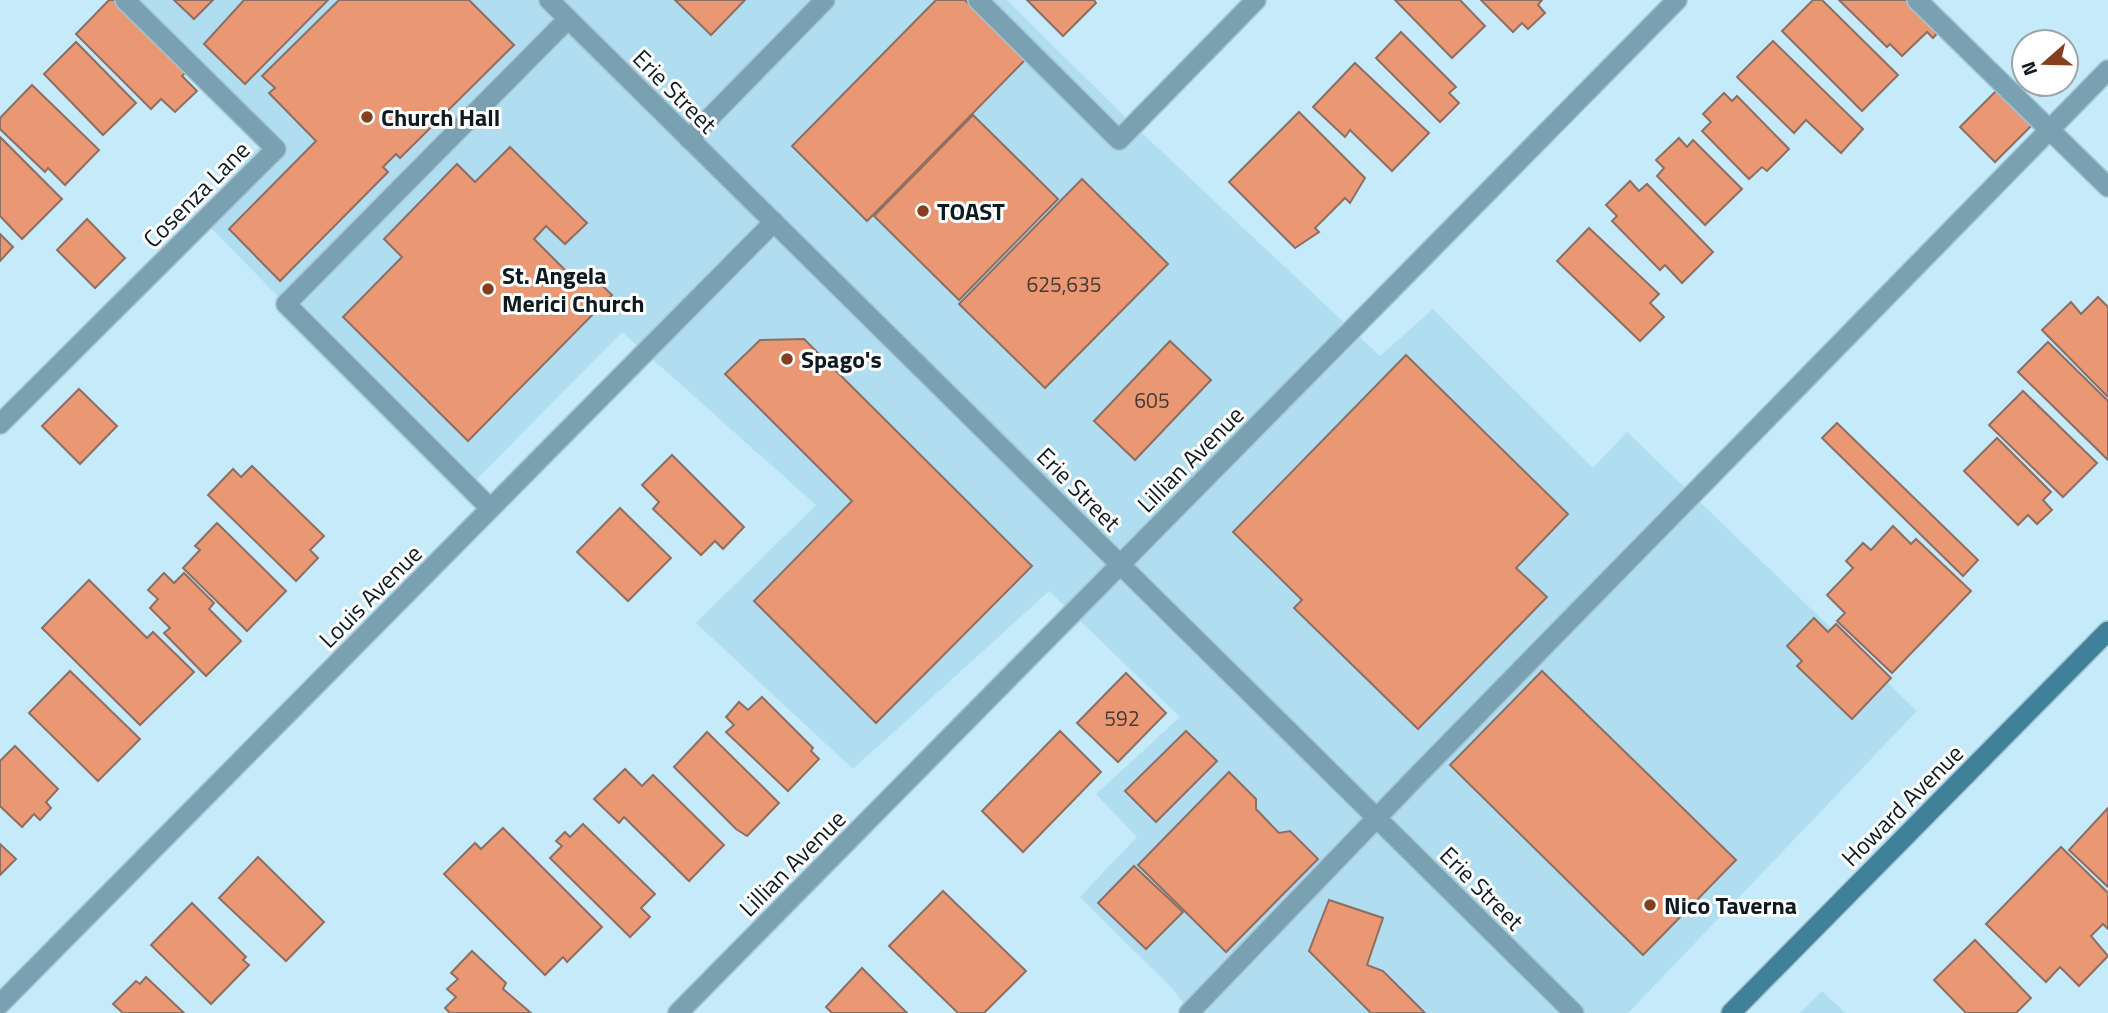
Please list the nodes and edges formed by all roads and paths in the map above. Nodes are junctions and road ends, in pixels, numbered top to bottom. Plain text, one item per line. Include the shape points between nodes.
1 (125, 0) edge
2 (549, 0) edge
3 (825, 0) edge
4 (978, 0) edge
5 (1256, 0) edge
6 (1677, 0) edge
7 (1917, 0) edge
8 (568, 19) junction
9 (2108, 69) edge
10 (2049, 130) junction
11 (689, 139) junction
12 (2108, 187) edge
13 (774, 222) junction
14 (0, 424) edge
15 (490, 508) junction
16 (1121, 565) junction
17 (2108, 631) edge
18 (1376, 818) junction
19 (0, 1004) edge
20 (678, 1013) edge
21 (1189, 1013) edge
22 (1574, 1013) edge
23 (1731, 1013) edge

1 - 14 street, Cosenza Lane via 276,149
2 - 8 street, Erie Street
3 - 11 street
4 - 5 street via 1119,140
6 - 16 street, Lillian Avenue
7 - 10 street
8 - 11 street, Erie Street
8 - 15 street via 286,304
9 - 10 street
10 - 12 street
10 - 18 street
11 - 13 street, Erie Street
13 - 15 street, Louis Avenue
13 - 16 street, Erie Street
15 - 19 street, Louis Avenue
16 - 18 street, Erie Street
16 - 20 street, Lillian Avenue
17 - 23 main road, Howard Avenue
18 - 21 street
18 - 22 street, Erie Street

